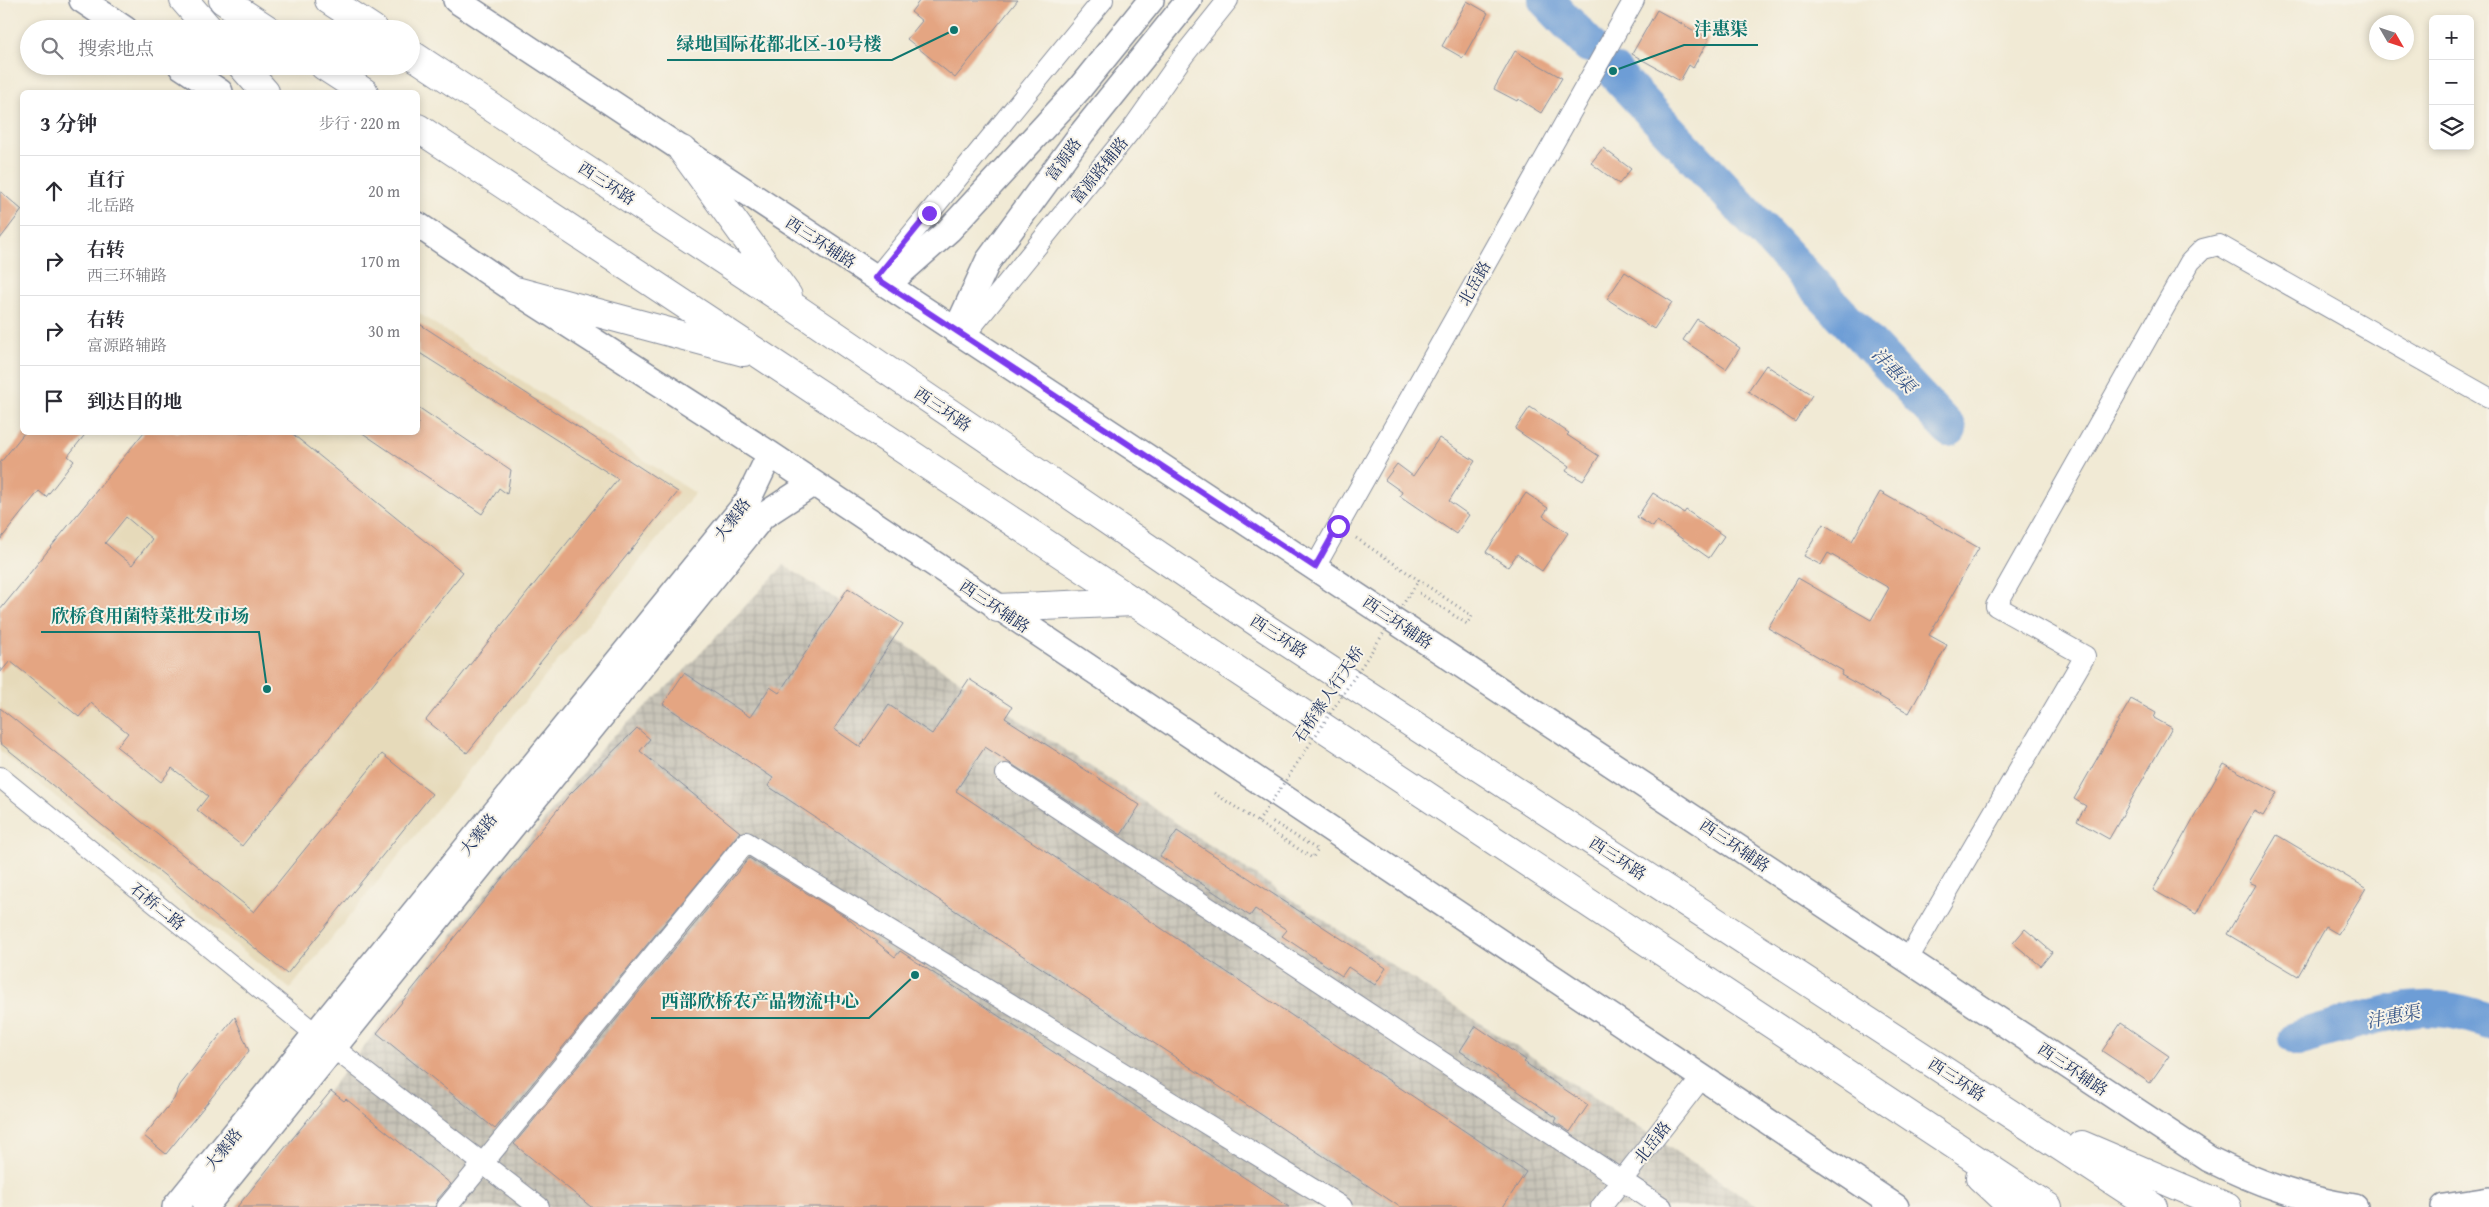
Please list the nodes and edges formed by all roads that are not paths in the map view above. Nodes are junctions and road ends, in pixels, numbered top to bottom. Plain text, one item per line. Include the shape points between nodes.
1 (82, 0) edge
2 (184, 0) edge
3 (223, 0) edge
4 (329, 0) edge
5 (456, 0) edge
6 (1103, 0) edge
7 (1151, 0) edge
8 (1190, 0) edge
9 (1228, 0) edge
10 (1634, 0) edge
11 (112, 20) edge
12 (201, 20) edge
13 (253, 20) edge
14 (359, 20) edge
15 (420, 60) edge
16 (194, 75) edge
17 (250, 75) edge
18 (338, 75) edge
19 (217, 90) edge
20 (263, 90) edge
21 (361, 90) edge
22 (420, 129) edge
23 (682, 150) junction
24 (420, 226) edge
25 (882, 282) junction
26 (516, 291) junction
27 (797, 309) junction
28 (960, 334) junction
29 (767, 358) junction
30 (2489, 398) edge
31 (770, 454) junction
32 (812, 484) junction
33 (1315, 567) junction
34 (1134, 602) junction
35 (998, 608) junction
36 (1006, 774) dead end
37 (0, 777) edge
38 (1908, 960) junction
39 (325, 1041) junction
40 (1703, 1076) junction
41 (1912, 1116) junction
42 (2014, 1116) junction
43 (483, 1163) junction
44 (1622, 1180) junction
45 (2489, 1200) edge
46 (2225, 1206) edge
47 (175, 1207) edge
48 (205, 1207) edge
49 (447, 1207) edge
50 (539, 1207) edge
51 (1342, 1207) edge
52 (1601, 1207) edge
53 (1662, 1207) edge
54 (1896, 1207) edge
55 (2012, 1207) edge
56 (2048, 1207) edge
57 (2153, 1207) edge
58 (2355, 1207) edge
59 (2444, 1207) edge

1 - 11 main road
2 - 12 highway
3 - 13 highway
4 - 14 highway
5 - 23 main road, 西三环辅路
6 - 25 street
7 - 25 main road, 富源路 via 1079,89 949,230
8 - 28 main road, 富源路 via 1082,134 988,261
9 - 28 street, 富源路辅路 via 1132,129
10 - 33 street, 北岳路
15 - 27 highway, 西三环路
16 - 19 main road
17 - 20 highway
18 - 21 highway
22 - 29 highway
23 - 25 main road, 西三环辅路
23 - 27 highway
24 - 26 main road, 西三环辅路
25 - 28 main road, 西三环辅路
26 - 29 highway
26 - 31 main road, 西三环辅路
27 - 42 highway, 西三环路 via 1276,634
28 - 33 main road, 西三环辅路
29 - 34 highway
30 - 38 street via 2219,245 2203,249 2190,262 1996,606 2085,656
31 - 32 main road, 西三环辅路
31 - 39 main road, 大寨路 via 747,502
32 - 35 main road, 西三环辅路
32 - 39 main road, 大寨路 via 763,516
33 - 38 main road, 西三环辅路
34 - 35 highway
34 - 41 highway
35 - 40 main road, 西三环辅路
36 - 44 street
37 - 39 street, 石桥二路
38 - 58 main road, 西三环辅路 via 2209,1159 2252,1181 2311,1200
39 - 43 street, 石桥二路
39 - 47 main road, 大寨路
39 - 48 main road, 大寨路
40 - 44 street, 北岳路
40 - 54 main road, 西三环辅路
41 - 55 highway
41 - 56 highway
42 - 46 highway
42 - 57 highway, 西三环路
43 - 49 street
43 - 50 street, 石桥二路
43 - 51 street via 746,842
44 - 52 street, 北岳路
44 - 53 street
45 - 59 main road

